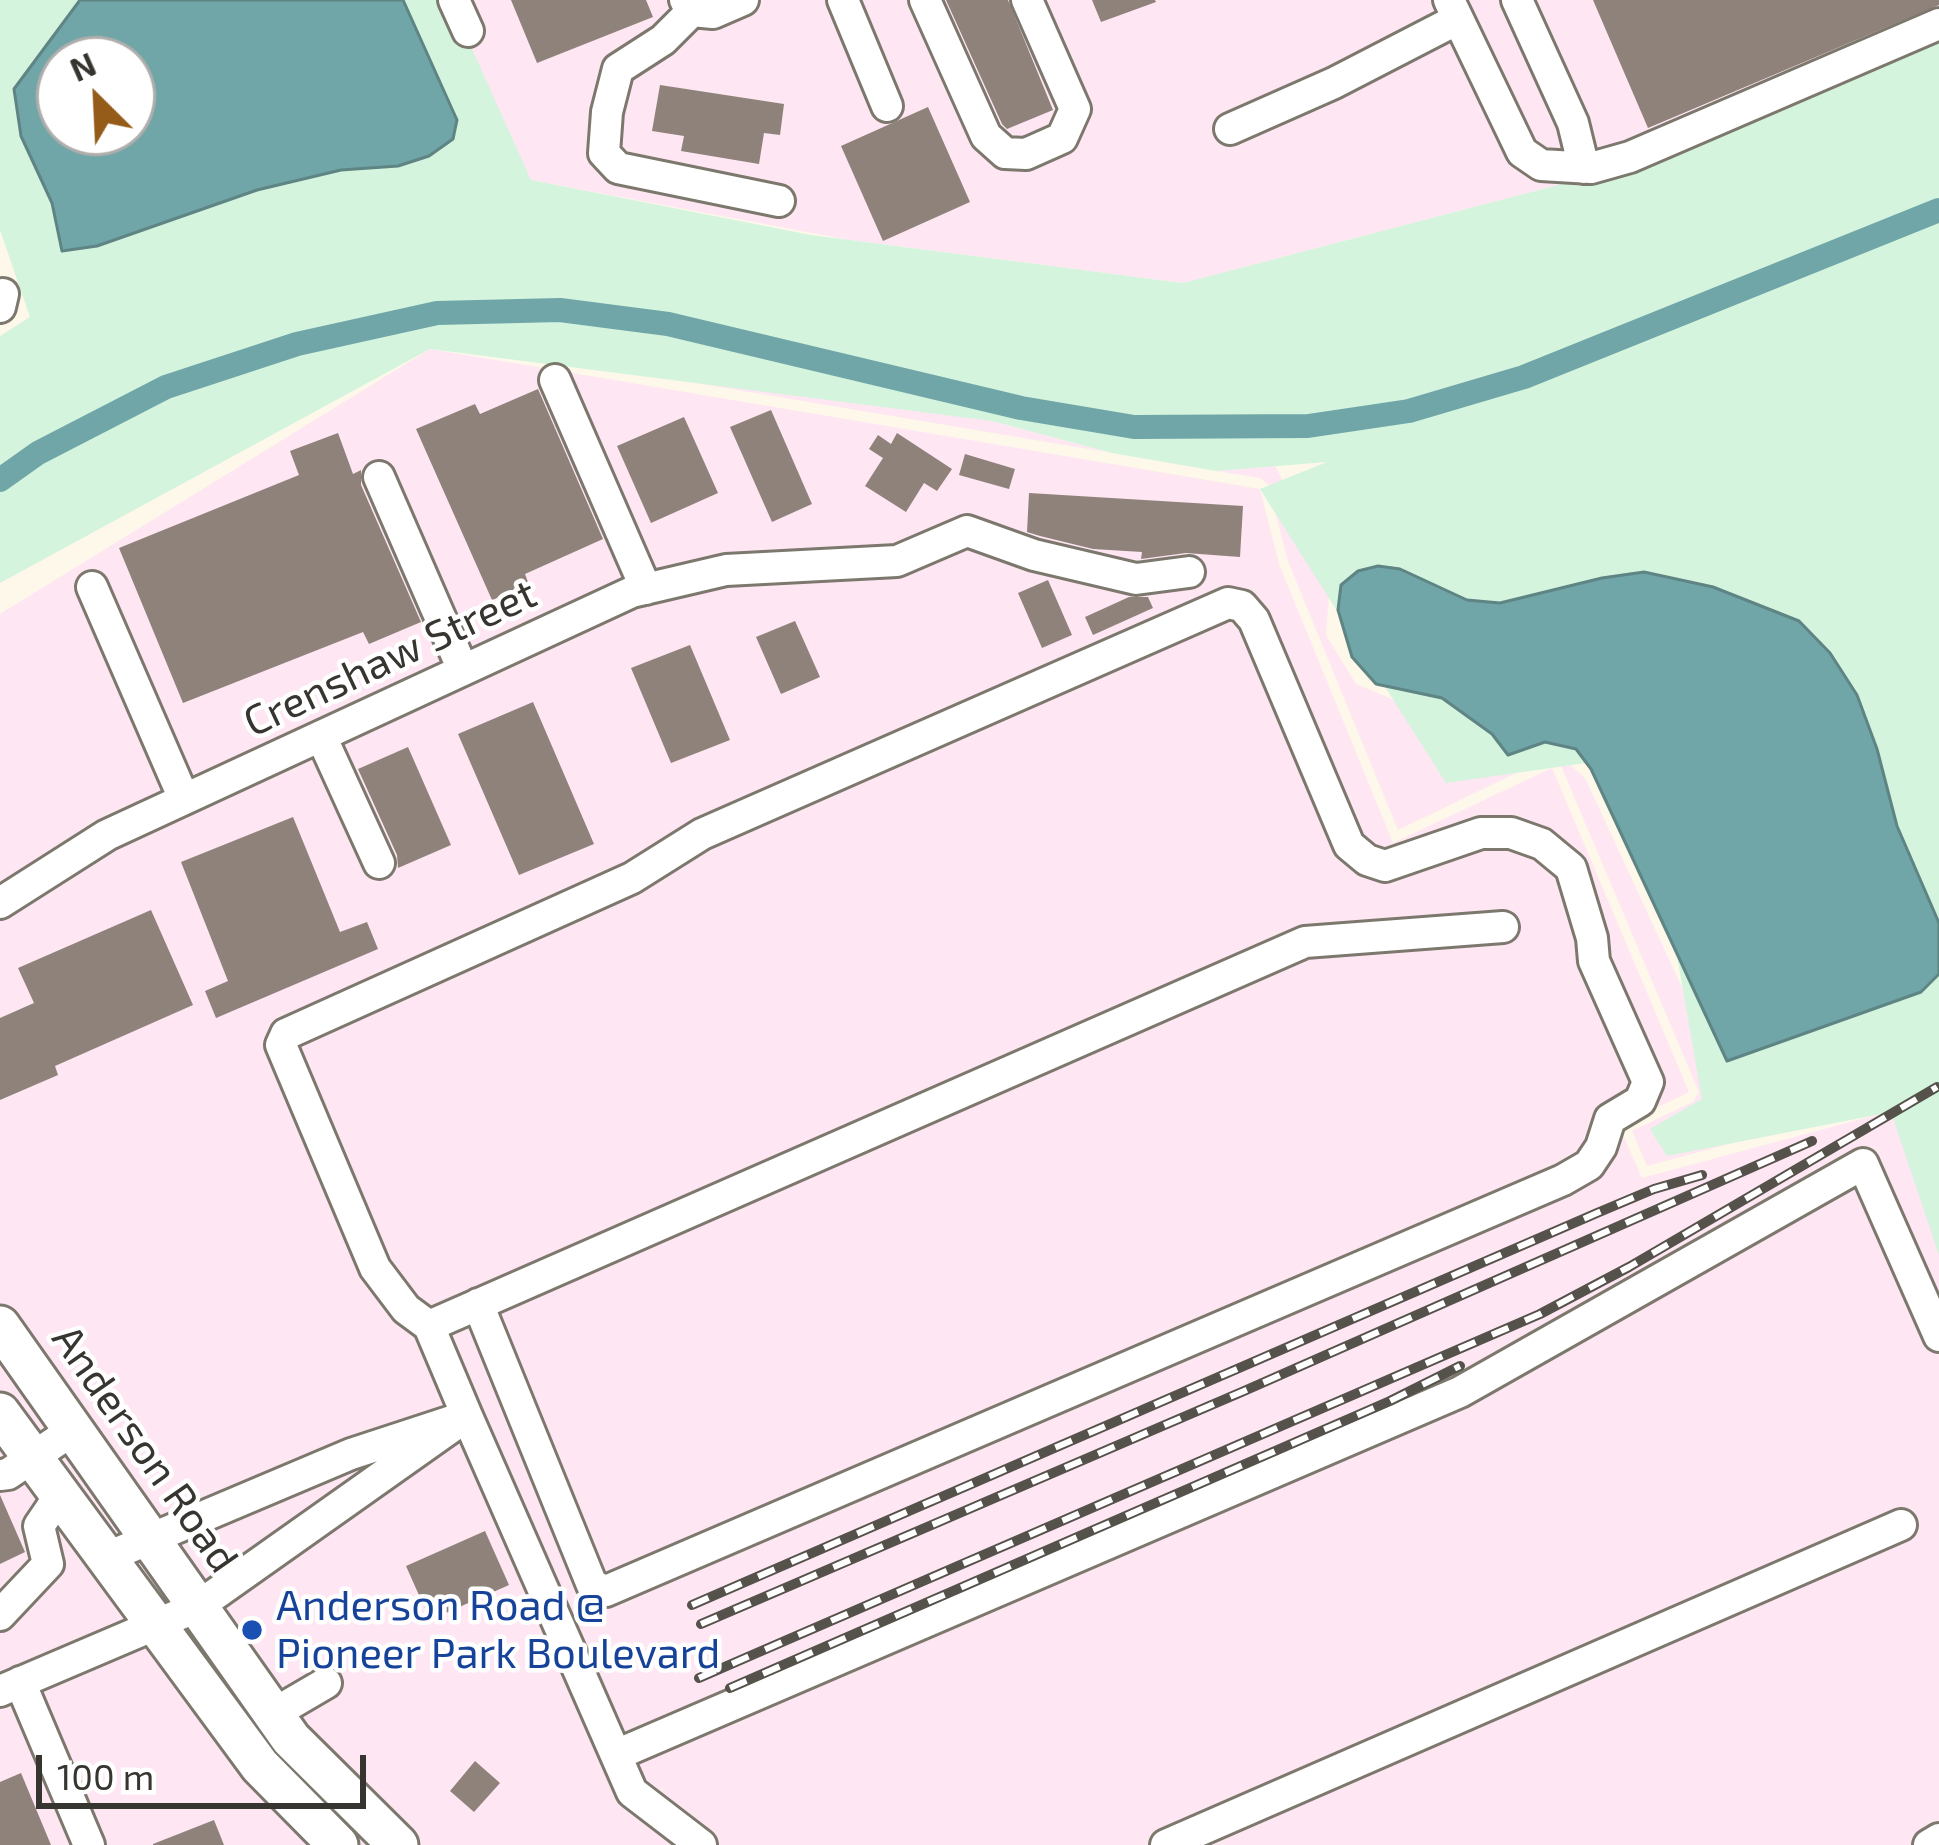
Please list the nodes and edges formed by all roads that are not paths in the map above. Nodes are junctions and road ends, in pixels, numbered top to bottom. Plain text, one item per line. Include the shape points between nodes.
1 (454, 0) edge
2 (743, 0) edge
3 (843, 0) edge
4 (925, 0) edge
5 (1028, 0) edge
6 (1516, 0) edge
7 (689, 6) edge
8 (1454, 10) edge
9 (1939, 23) edge
10 (468, 31) dead end
11 (887, 106) dead end
12 (1230, 129) dead end
13 (1583, 168) junction
14 (779, 201) dead end
15 (555, 380) dead end
16 (379, 477) dead end
17 (1189, 572) dead end
18 (92, 586) dead end
19 (646, 589) junction
20 (463, 670) junction
21 (321, 736) junction
22 (184, 800) junction
23 (379, 863) dead end
24 (0, 903) edge
25 (1503, 927) dead end
26 (478, 1304) junction
27 (0, 1326) edge
28 (429, 1326) junction
29 (1939, 1336) edge
30 (44, 1389) junction
31 (1, 1416) edge
32 (467, 1416) junction
33 (74, 1430) junction
34 (16, 1466) edge
35 (60, 1495) junction
36 (1900, 1525) dead end
37 (148, 1537) junction
38 (105, 1558) junction
39 (197, 1607) junction
40 (0, 1616) edge
41 (154, 1625) junction
42 (326, 1683) dead end
43 (10, 1687) edge
44 (273, 1714) junction
45 (616, 1755) junction
46 (1939, 1839) edge
47 (88, 1845) edge
48 (338, 1845) edge
49 (398, 1845) edge
50 (701, 1845) edge
51 (1166, 1845) edge
52 (1929, 1845) edge

1 - 10 street
2 - 7 street via 713,13
3 - 11 street
4 - 5 street via 986,136 1005,153 1026,154 1062,138 1075,109
6 - 13 street via 1573,123
7 - 14 street via 663,40 619,69 604,153 618,168
8 - 12 street via 1334,83
8 - 13 street via 1522,152 1541,164
9 - 13 street via 1630,157
15 - 19 street
16 - 20 street
17 - 19 street, Crenshaw Street via 1136,578 967,531 897,561 726,570
18 - 22 street
19 - 20 street, Crenshaw Street
20 - 21 street, Crenshaw Street
21 - 22 street, Crenshaw Street
21 - 23 street
22 - 24 street, Crenshaw Street via 107,835
25 - 26 street via 1305,942
26 - 28 street
26 - 28 street via 592,1585 606,1591 1563,1180 1589,1165 1610,1119 1640,1101 1648,1082 1594,961 1571,868 1511,832 1480,832 1385,866 1367,860 1349,844 1254,620 1228,604 702,834 632,878 286,1034 281,1045 375,1268
27 - 30 main road, Anderson Road
28 - 32 street
29 - 45 street via 1863,1164 1460,1392
30 - 31 street
30 - 33 main road, Anderson Road
31 - 34 main road
32 - 37 street
32 - 39 street
32 - 45 street
33 - 34 street
33 - 37 main road, Anderson Road
34 - 35 main road
35 - 38 main road
35 - 40 street via 39,1526 48,1564
36 - 51 street
37 - 38 street
37 - 39 main road, Anderson Road
38 - 41 main road
39 - 41 street
39 - 44 main road, Anderson Road
41 - 43 street
41 - 48 main road via 260,1766
42 - 44 street
43 - 47 street
44 - 49 main road, Anderson Road
45 - 50 street via 632,1792
46 - 52 street

